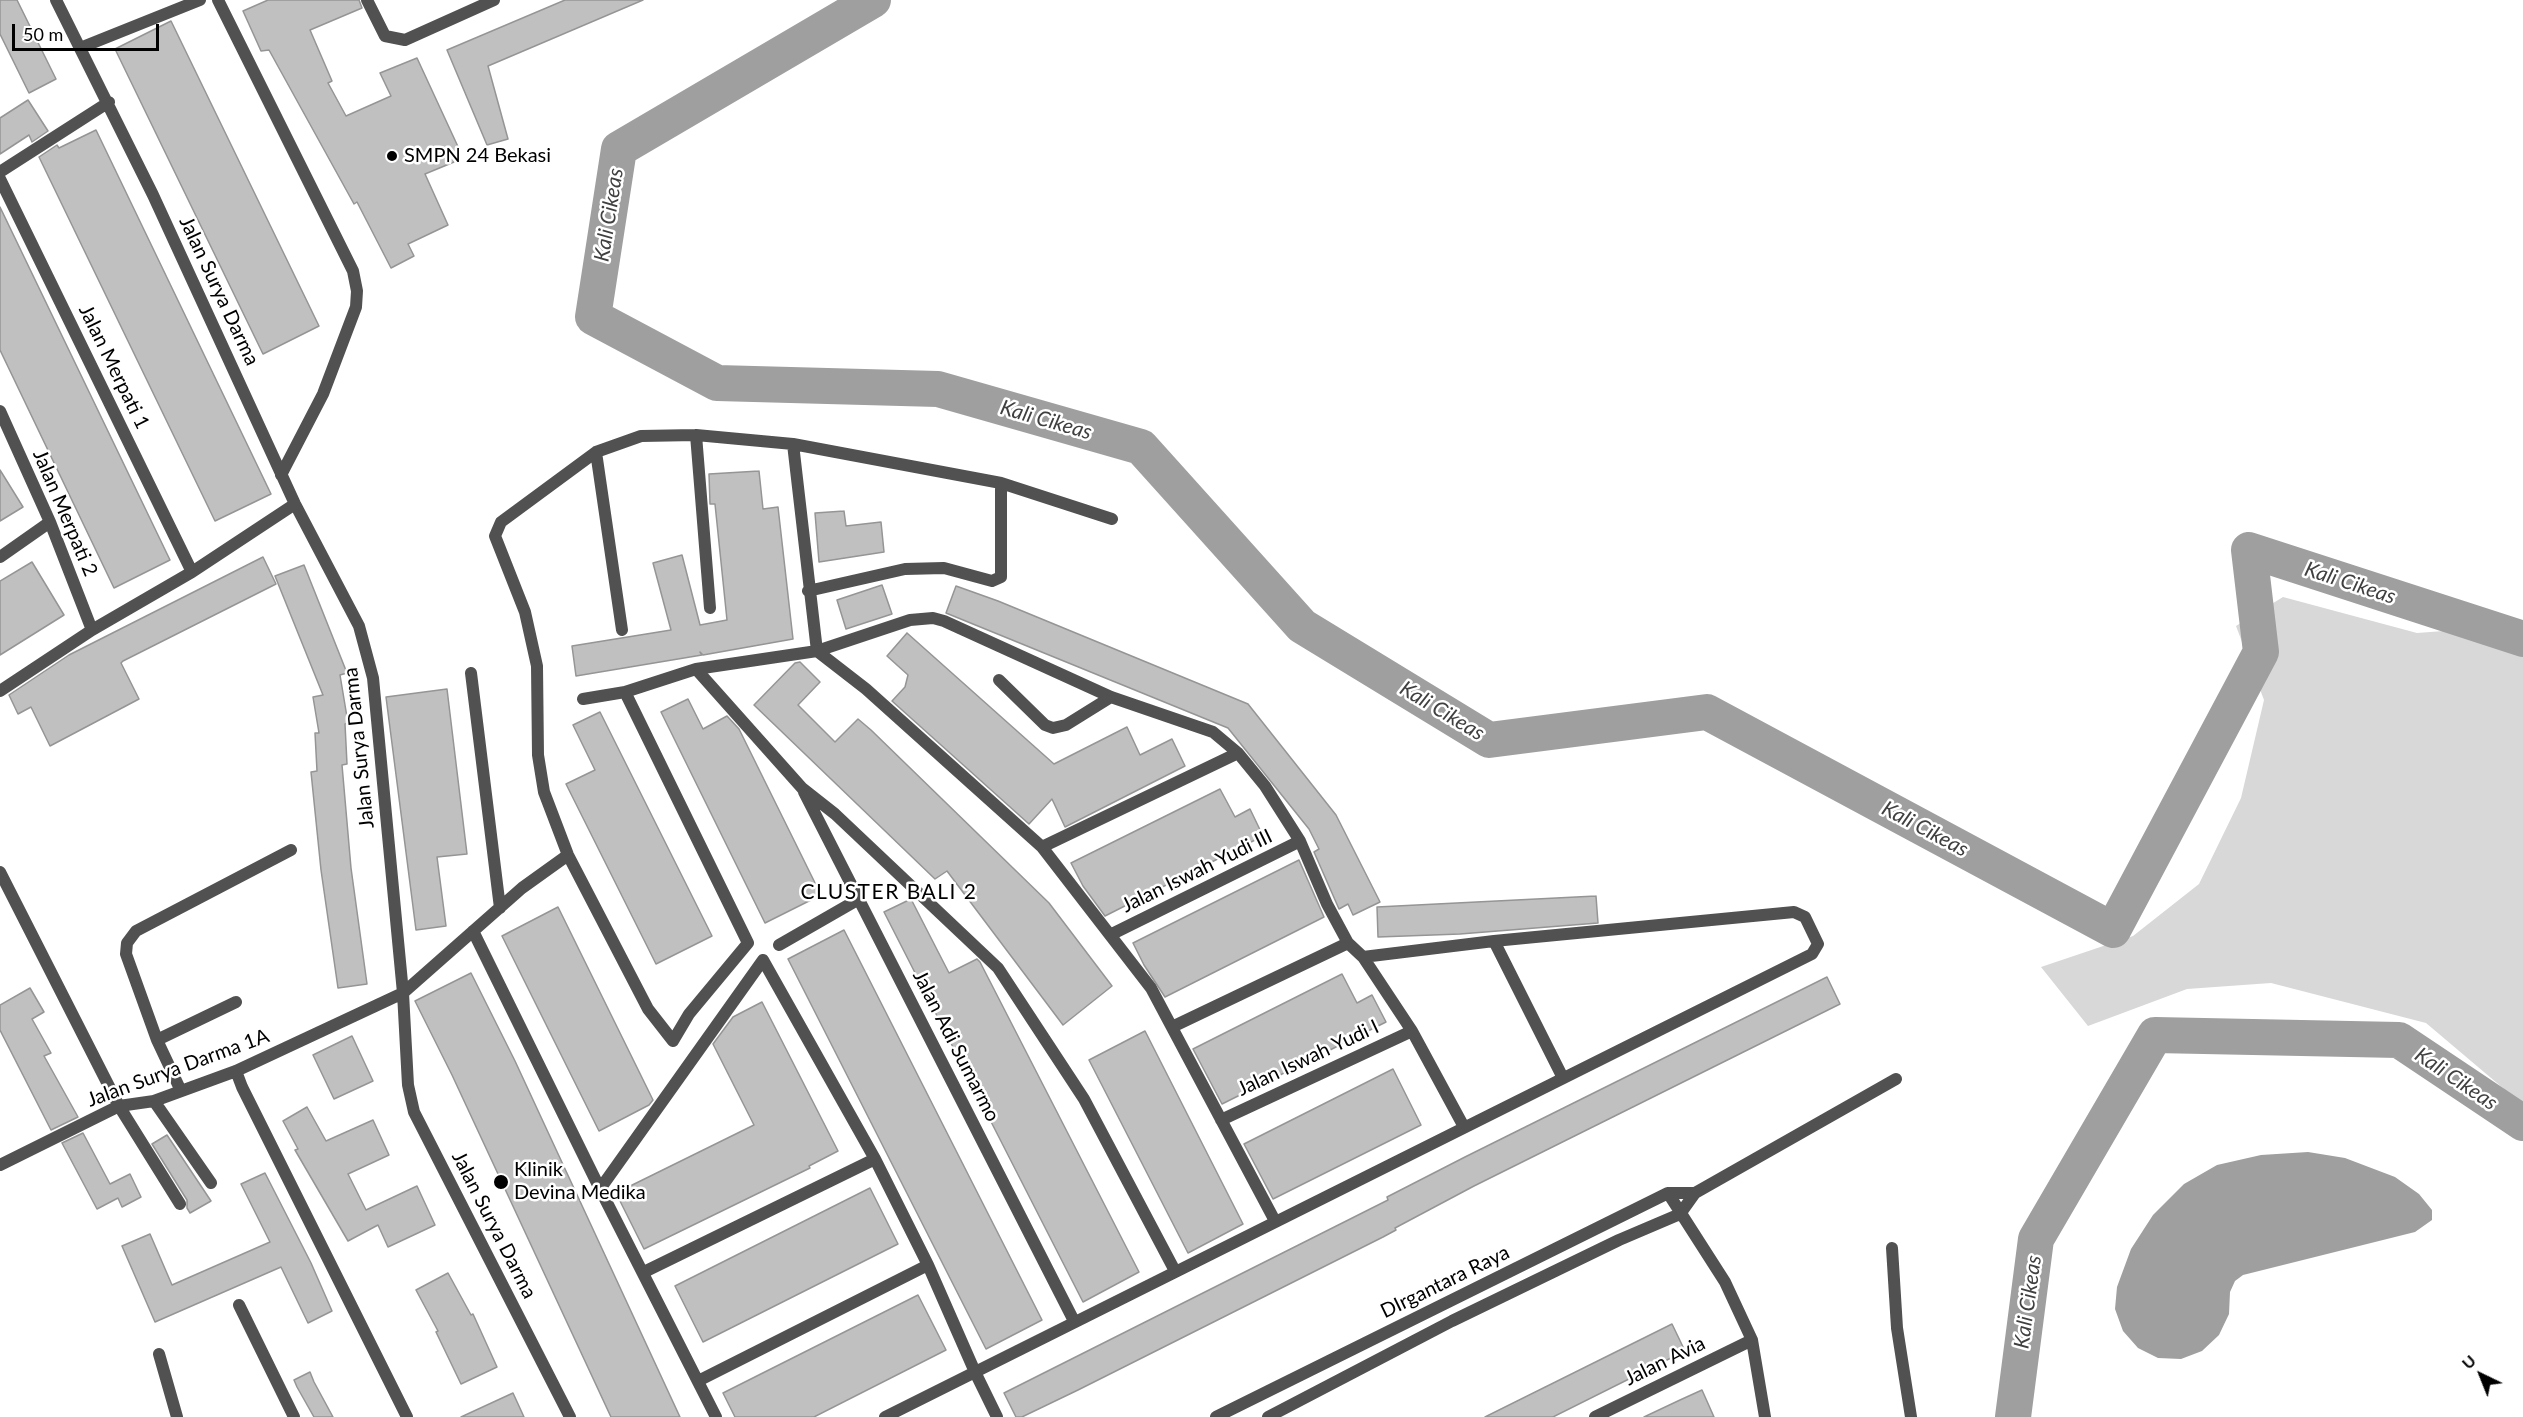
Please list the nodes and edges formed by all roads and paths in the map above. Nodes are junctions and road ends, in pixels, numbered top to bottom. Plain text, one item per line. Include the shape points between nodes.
1 (57, 0) edge
2 (200, 0) edge
3 (218, 0) edge
4 (367, 0) edge
5 (494, 0) edge
6 (80, 48) junction
7 (109, 102) junction
8 (0, 172) edge
9 (0, 179) edge
10 (0, 411) edge
11 (4, 431) edge
12 (696, 435) junction
13 (793, 444) junction
14 (596, 452) junction
15 (281, 475) junction
16 (1001, 483) junction
17 (295, 504) junction
18 (1112, 519) dead end
19 (50, 522) junction
20 (0, 557) edge
21 (192, 572) junction
22 (808, 591) junction
23 (710, 608) dead end
24 (92, 630) junction
25 (622, 630) dead end
26 (817, 651) junction
27 (696, 669) junction
28 (471, 673) dead end
29 (999, 680) dead end
30 (0, 691) edge
31 (625, 692) junction
32 (1111, 697) junction
33 (583, 699) dead end
34 (1238, 753) junction
35 (802, 788) junction
36 (1300, 841) junction
37 (1042, 847) junction
38 (291, 850) dead end
39 (568, 855) junction
40 (0, 872) edge
41 (859, 899) junction
42 (500, 908) junction
43 (473, 931) junction
44 (1110, 935) junction
45 (1494, 941) junction
46 (1348, 943) junction
47 (779, 945) dead end
48 (1363, 957) junction
49 (403, 993) junction
50 (236, 1002) dead end
51 (1172, 1027) junction
52 (1412, 1031) junction
53 (157, 1040) junction
54 (236, 1071) junction
55 (1563, 1078) junction
56 (1896, 1079) dead end
57 (181, 1091) junction
58 (154, 1101) junction
59 (119, 1106) junction
60 (1221, 1120) junction
61 (1464, 1127) junction
62 (874, 1159) junction
63 (0, 1165) edge
64 (211, 1183) dead end
65 (600, 1189) junction
66 (1668, 1193) junction
67 (1695, 1193) junction
68 (180, 1204) dead end
69 (1680, 1214) junction
70 (1275, 1221) junction
71 (1892, 1248) dead end
72 (928, 1265) junction
73 (1175, 1271) junction
74 (644, 1272) junction
75 (238, 1305) dead end
76 (1443, 1305) junction
77 (1074, 1321) junction
78 (1452, 1322) junction
79 (1752, 1340) junction
80 (159, 1354) dead end
81 (975, 1372) junction
82 (698, 1381) junction
83 (177, 1417) edge
84 (294, 1417) edge
85 (407, 1417) edge
86 (570, 1417) edge
87 (716, 1417) edge
88 (885, 1417) edge
89 (997, 1417) edge
90 (1216, 1417) edge
91 (1268, 1417) edge
92 (1595, 1417) edge
93 (1766, 1417) edge
94 (1911, 1417) edge

1 - 6 street, Jalan Surya Darma
2 - 6 street
3 - 15 street via 353,271 357,291 356,307 324,394
4 - 5 street via 385,36 405,40
6 - 7 street, Jalan Surya Darma
7 - 8 street
7 - 15 street, Jalan Surya Darma
9 - 21 street, Jalan Merpati 1
10 - 11 street, Jalan Merpati 2
11 - 19 street, Jalan Merpati 2
12 - 13 street
12 - 14 street via 641,436
12 - 23 street
13 - 16 street
13 - 22 street
14 - 25 street
14 - 39 street via 501,522 495,536 525,612 537,666 542,783
15 - 17 street, Jalan Surya Darma
16 - 18 street
16 - 22 street via 1001,576 992,581 944,568 905,569
17 - 21 street
17 - 49 street, Jalan Surya Darma via 359,626 368,651
19 - 20 street
19 - 24 street, Jalan Merpati 2
21 - 24 street
22 - 26 street
24 - 30 street
26 - 27 street
26 - 32 street via 910,620 933,618
26 - 37 street via 866,689
27 - 31 street
27 - 35 street
28 - 42 street
29 - 32 street via 1053,728 1066,725
31 - 33 street
31 - 39 street via 748,944 688,1014 673,1041 648,1009
32 - 34 street via 1213,732
34 - 36 street via 1265,786
34 - 37 street
35 - 41 street, Jalan Adi Sumarmo
35 - 73 street via 835,814 998,968 1084,1099
36 - 44 street, Jalan Iswah Yudi III
36 - 46 street
37 - 44 street
38 - 53 street via 136,931 127,942 126,954
39 - 42 street, Jalan Surya Darma 1A
40 - 59 street
41 - 47 street
41 - 77 street, Jalan Adi Sumarmo
42 - 43 street, Jalan Surya Darma 1A
43 - 49 street, Jalan Surya Darma 1A
43 - 65 street
44 - 51 street via 1151,988
45 - 48 street
45 - 55 street
45 - 55 street via 1794,912 1805,917 1818,944 1812,954
46 - 48 street
46 - 51 street
48 - 52 street
49 - 54 street, Jalan Surya Darma 1A
49 - 86 street, Jalan Surya Darma via 408,1085 414,1112
50 - 53 street
51 - 60 street
52 - 60 street, Jalan Iswah Yudi I
52 - 61 street
53 - 57 street
54 - 57 street, Jalan Surya Darma 1A
54 - 85 street
55 - 61 street
56 - 67 street, DIrgantara Raya
57 - 58 street, Jalan Surya Darma 1A
58 - 59 street, Jalan Surya Darma 1A
58 - 64 street
59 - 63 street, Jalan Surya Darma 1A
59 - 68 street
60 - 70 street
61 - 70 street
62 - 65 street via 763,960
62 - 72 street
62 - 74 street
65 - 74 street
66 - 67 street, DIrgantara Raya
66 - 69 street
66 - 76 street, DIrgantara Raya
67 - 69 street, DIrgantara Raya
69 - 78 street, DIrgantara Raya
69 - 79 street via 1725,1282
70 - 73 street
71 - 94 street
72 - 81 street
72 - 82 street
73 - 77 street
74 - 82 street
75 - 84 street
76 - 78 street
76 - 90 street, DIrgantara Raya
77 - 81 street
78 - 91 street, DIrgantara Raya
79 - 92 street, Jalan Avia
79 - 93 street
80 - 83 street
81 - 88 street
81 - 89 street
82 - 87 street

